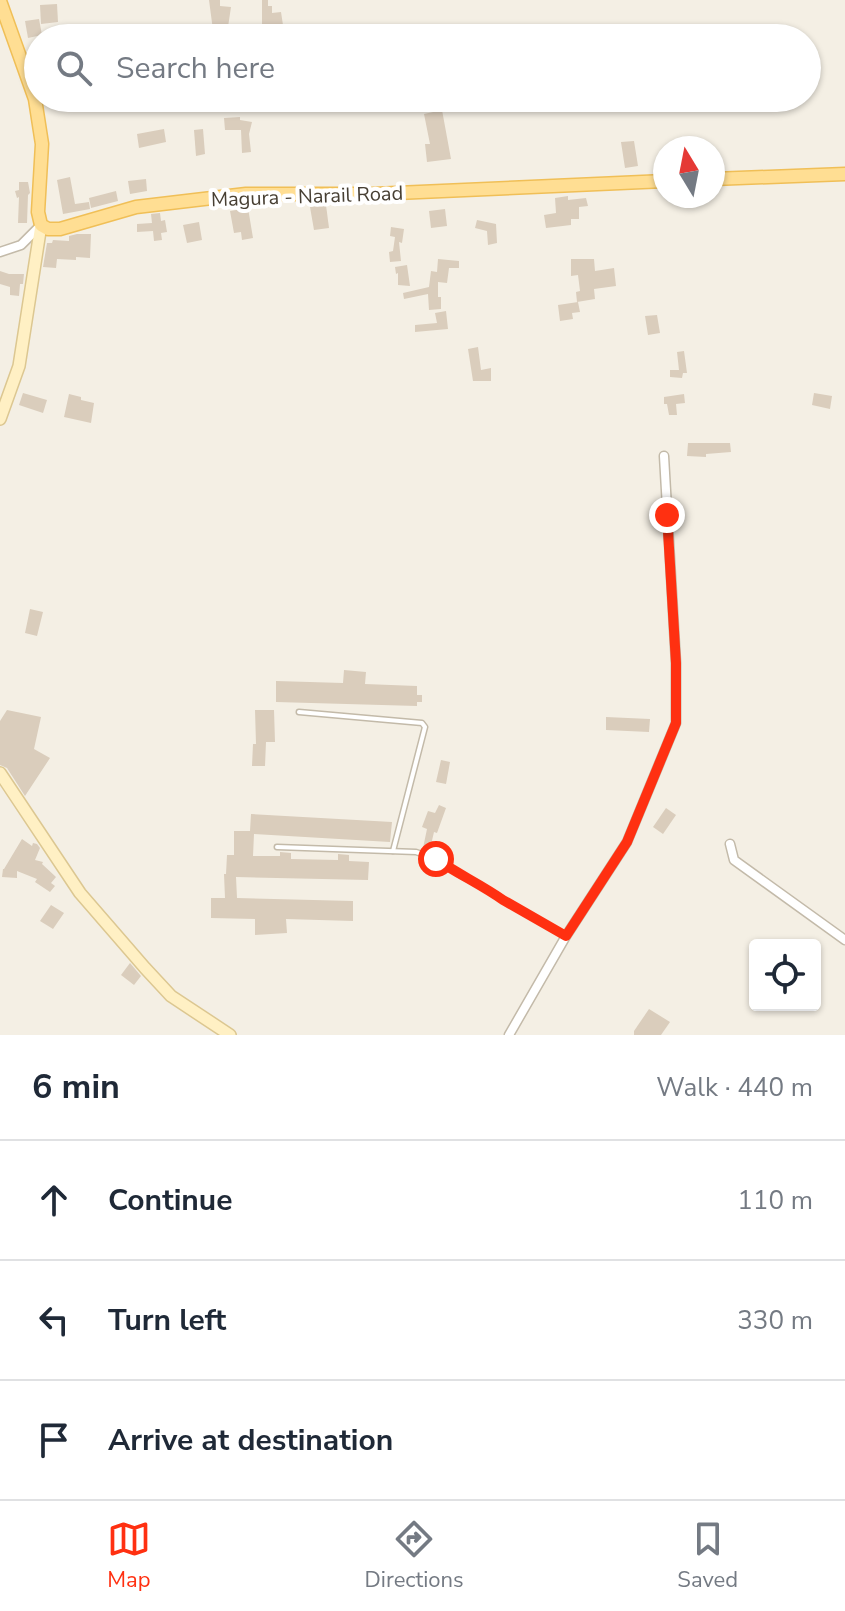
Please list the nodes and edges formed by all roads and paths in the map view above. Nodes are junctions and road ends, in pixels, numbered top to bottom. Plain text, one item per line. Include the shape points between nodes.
1 (0, 1) edge
2 (24, 68) edge
3 (37, 112) edge
4 (845, 174) edge
5 (725, 179) edge
6 (653, 182) edge
7 (41, 225) junction
8 (0, 252) edge
9 (0, 419) edge
10 (664, 456) dead end
11 (299, 712) dead end
12 (0, 773) edge
13 (730, 844) dead end
14 (277, 847) dead end
15 (393, 851) junction
16 (566, 936) junction
17 (845, 940) edge
18 (230, 1035) edge
19 (509, 1035) edge

1 - 2 main road
3 - 7 main road
4 - 5 main road
6 - 7 main road, Magura - Narail Road via 246,194 136,207 60,229
7 - 8 street via 21,245
7 - 9 street via 19,366
10 - 16 street via 676,723 627,842
11 - 15 lane via 425,727
12 - 18 street via 80,893 145,968 171,996
13 - 17 street via 734,860
14 - 15 lane
15 - 16 lane via 436,859
16 - 19 street

